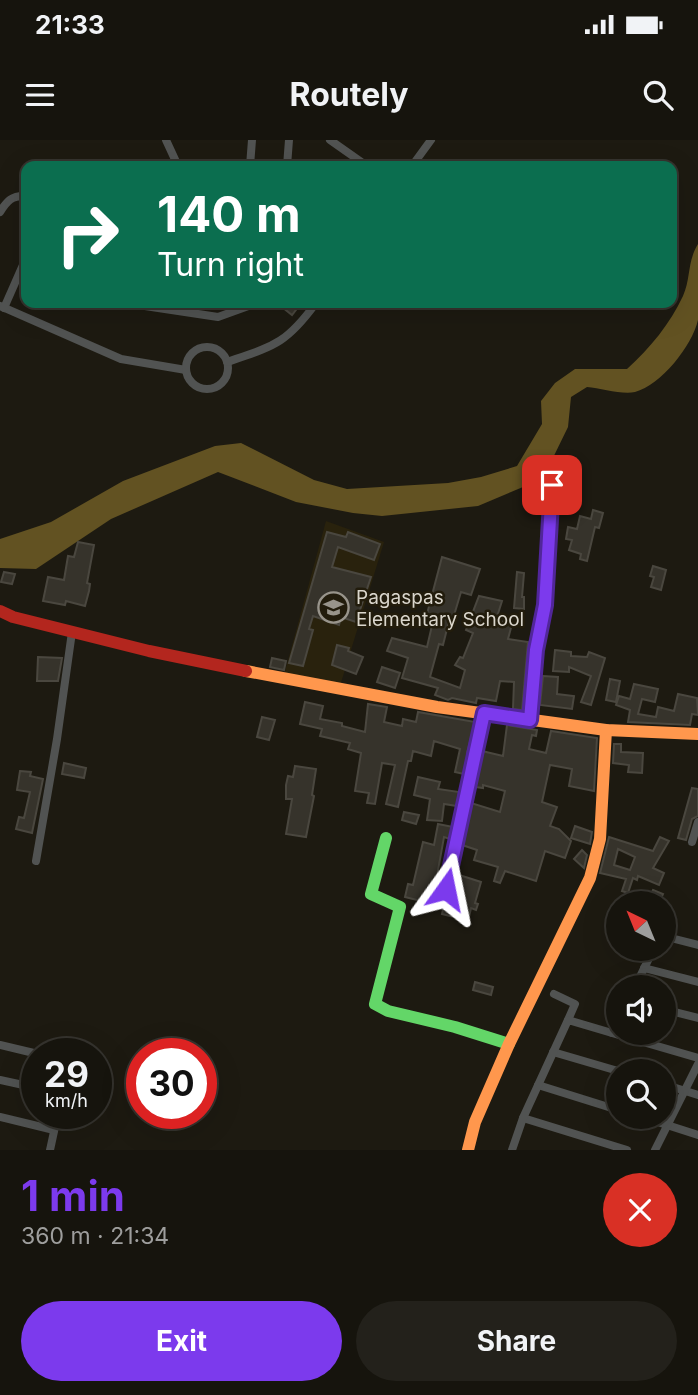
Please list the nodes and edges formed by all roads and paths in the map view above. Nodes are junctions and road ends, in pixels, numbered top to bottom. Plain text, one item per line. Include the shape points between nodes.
1 (166, 140) edge
2 (252, 140) edge
3 (289, 140) edge
4 (330, 140) edge
5 (431, 140) edge
6 (176, 161) edge
7 (250, 161) edge
8 (287, 161) edge
9 (356, 161) edge
10 (416, 161) edge
11 (21, 195) edge
12 (0, 212) edge
13 (21, 268) edge
14 (2, 307) edge
15 (158, 308) edge
16 (234, 308) edge
17 (312, 308) edge
18 (228, 362) junction
19 (186, 370) junction
20 (552, 485) dead end
21 (0, 611) edge
22 (72, 632) junction
23 (484, 713) junction
24 (530, 720) junction
25 (606, 730) junction
26 (698, 734) edge
27 (698, 822) edge
28 (386, 838) dead end
29 (692, 842) dead end
30 (36, 861) dead end
31 (446, 889) dead end
32 (676, 940) edge
33 (698, 946) edge
34 (648, 961) edge
35 (644, 968) junction
36 (641, 975) edge
37 (698, 982) edge
38 (554, 994) dead end
39 (676, 1012) edge
40 (698, 1018) edge
41 (568, 1020) junction
42 (606, 1031) edge
43 (509, 1044) junction
44 (0, 1045) edge
45 (653, 1045) edge
46 (21, 1050) edge
47 (553, 1052) junction
48 (698, 1058) edge
49 (698, 1064) edge
50 (606, 1067) edge
51 (0, 1080) edge
52 (21, 1085) edge
53 (538, 1085) junction
54 (676, 1088) edge
55 (685, 1091) junction
56 (698, 1095) edge
57 (606, 1106) edge
58 (676, 1108) edge
59 (0, 1116) edge
60 (523, 1118) junction
61 (676, 1128) edge
62 (665, 1129) edge
63 (54, 1130) joint
64 (698, 1135) edge
65 (50, 1150) edge
66 (468, 1150) edge
67 (512, 1150) edge
68 (627, 1150) edge
69 (655, 1150) edge

1 - 6 street
2 - 7 street
3 - 8 street
4 - 9 street
5 - 10 street
11 - 12 street via 8,201
13 - 14 street
14 - 19 street via 121,359
15 - 16 street via 218,317
17 - 18 street via 276,345
18 - 19 street via 209,347 192,353
18 - 19 street via 226,378 214,388 199,388
20 - 24 street via 545,605
21 - 22 street
22 - 23 street via 309,684
22 - 30 street
23 - 24 street
23 - 31 street
24 - 25 street
25 - 26 street
25 - 43 street via 600,839 590,878
27 - 29 street
28 - 43 street via 371,894 400,907 375,1004
32 - 33 street
34 - 35 street
35 - 36 street
35 - 37 street
38 - 41 street via 575,1004
39 - 40 street
41 - 42 street
41 - 47 street
43 - 66 street via 475,1122
44 - 46 street
45 - 48 street
47 - 50 street
47 - 53 street
49 - 55 street
51 - 52 street
53 - 57 street
53 - 60 street
54 - 55 street
55 - 56 street
55 - 58 street
59 - 63 street
60 - 67 street
60 - 68 street
61 - 64 street
62 - 69 street
63 - 65 street

